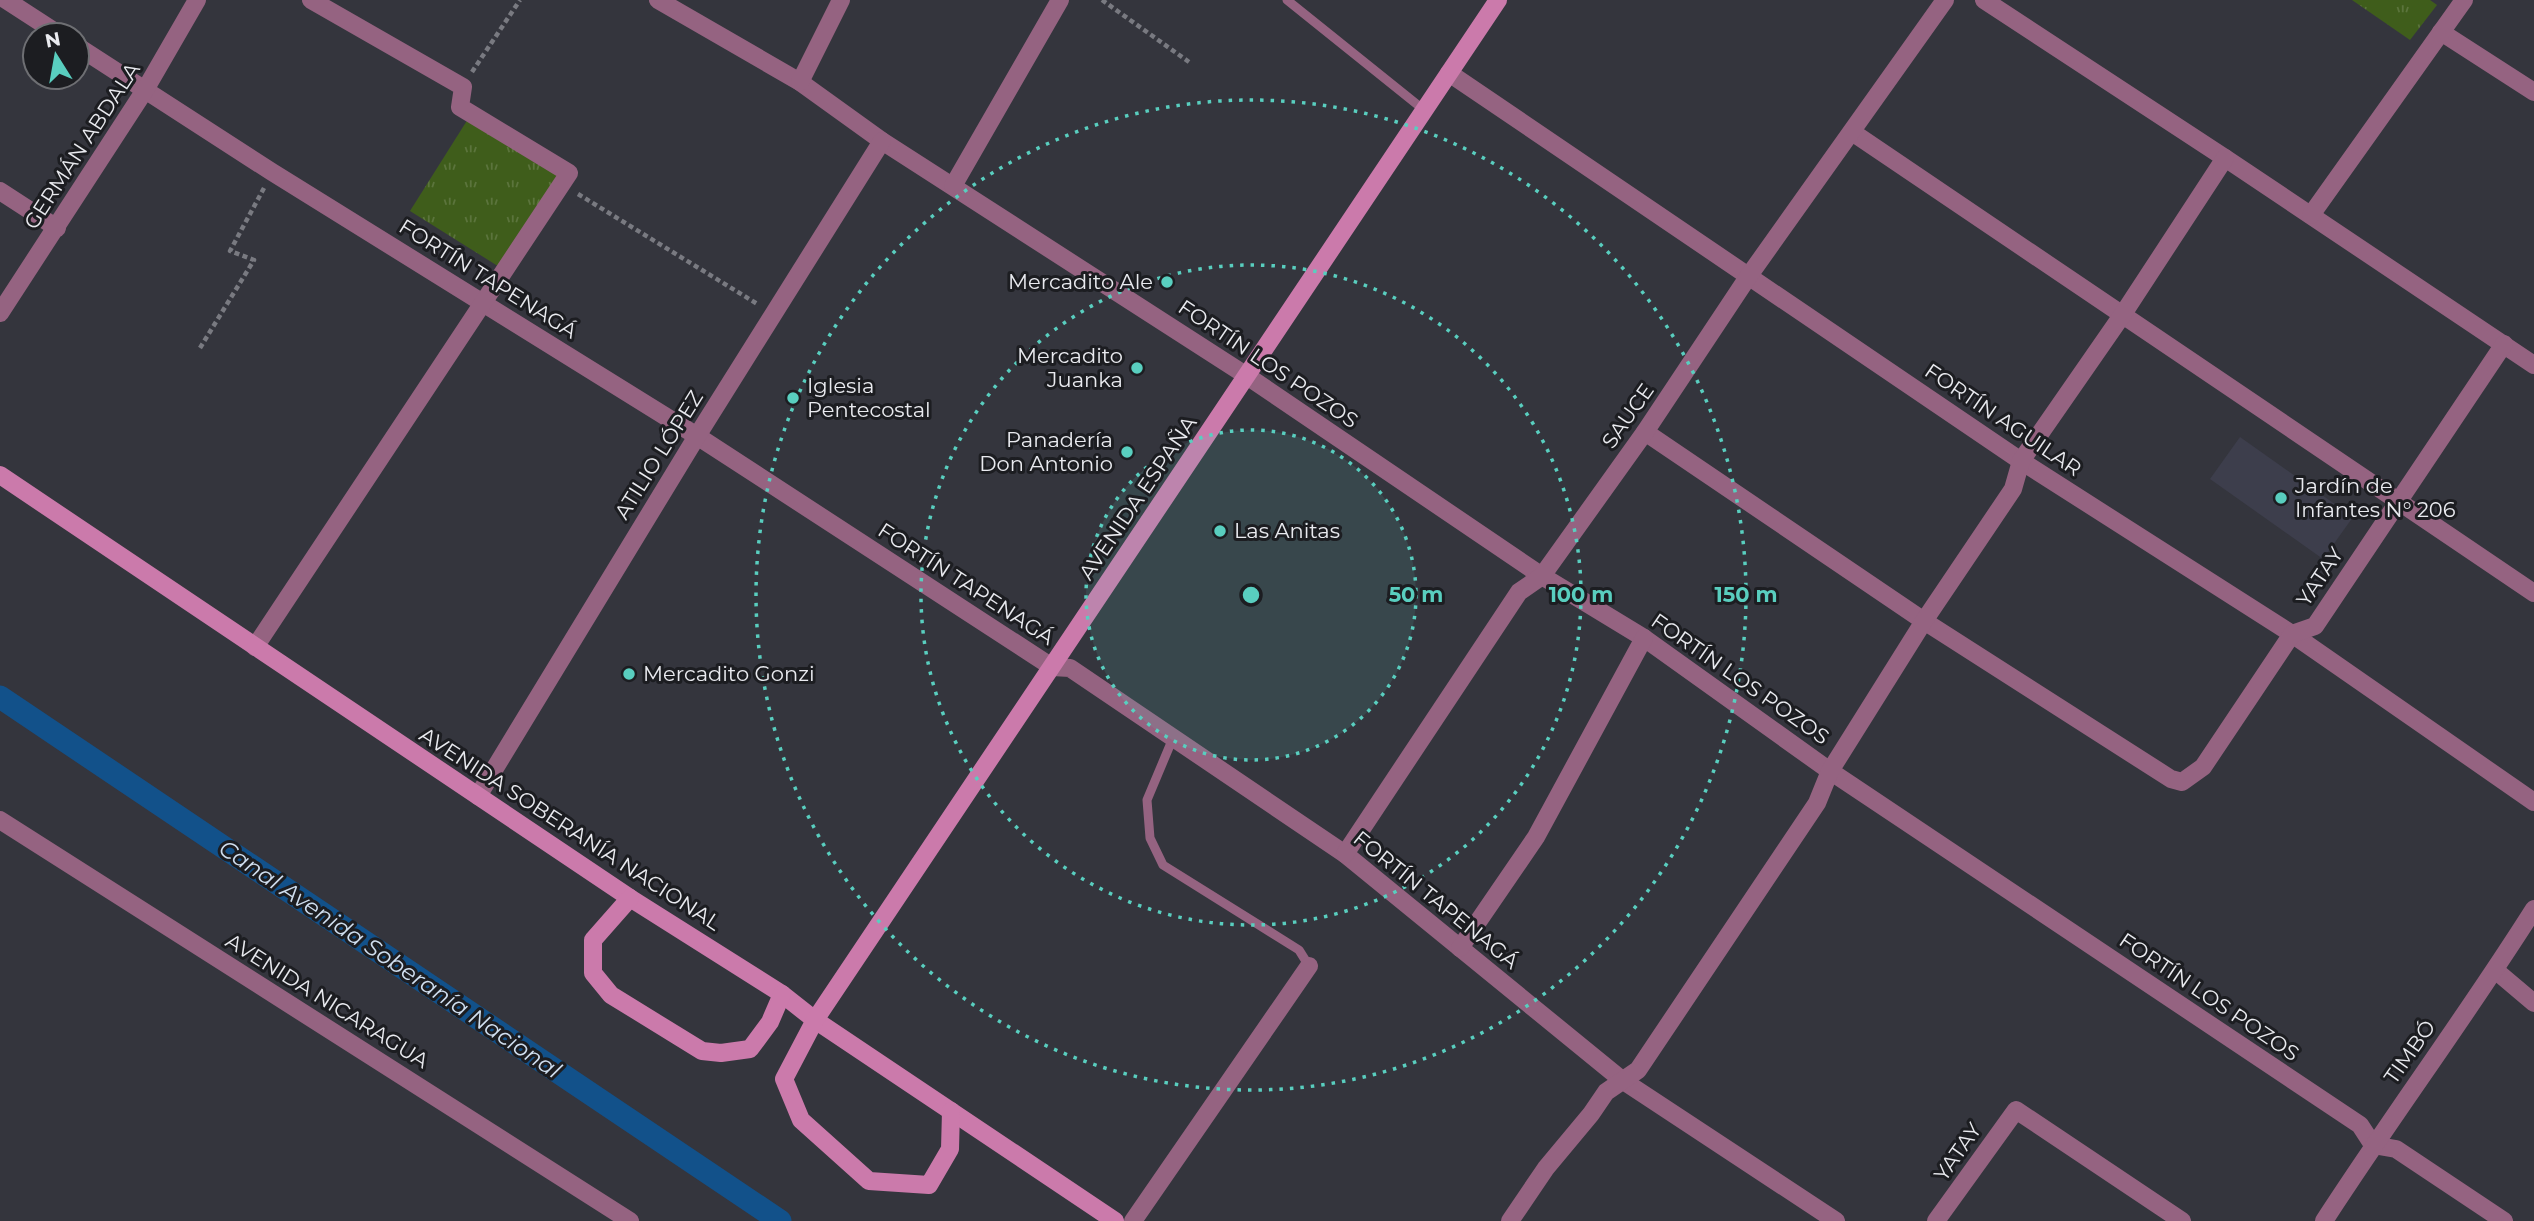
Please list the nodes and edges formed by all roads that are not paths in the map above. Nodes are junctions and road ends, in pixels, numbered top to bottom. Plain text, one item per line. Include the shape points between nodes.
1 (6, 0) edge
2 (197, 0) edge
3 (311, 0) edge
4 (658, 0) edge
5 (841, 0) edge
6 (1060, 0) edge
7 (1287, 0) edge
8 (1497, 0) edge
9 (1945, 0) edge
10 (1984, 0) edge
11 (2464, 0) edge
12 (38, 21) edge
13 (2441, 32) junction
14 (91, 55) edge
15 (1449, 72) junction
16 (800, 82) junction
17 (145, 90) junction
18 (2534, 92) edge
19 (1424, 110) junction
20 (1852, 132) junction
21 (882, 141) junction
22 (2225, 158) junction
23 (953, 186) junction
24 (0, 191) edge
25 (2311, 215) junction
26 (57, 228) junction
27 (1748, 277) junction
28 (485, 303) junction
29 (0, 313) edge
30 (2123, 314) junction
31 (2504, 344) junction
32 (2534, 365) edge
33 (1247, 376) junction
34 (1645, 432) junction
35 (697, 436) junction
36 (2021, 461) junction
37 (0, 475) edge
38 (2398, 501) junction
39 (1542, 576) junction
40 (2534, 593) edge
41 (1924, 621) junction
42 (2292, 634) junction
43 (1644, 638) junction
44 (255, 647) junction
45 (1052, 667) junction
46 (1173, 738) junction
47 (1830, 771) junction
48 (478, 796) junction
49 (2534, 802) edge
50 (0, 820) edge
51 (1345, 854) junction
52 (630, 898) junction
53 (2534, 909) edge
54 (1460, 948) junction
55 (1309, 967) joint
56 (2495, 970) junction
57 (782, 994) junction
58 (2534, 1003) edge
59 (815, 1020) junction
60 (1622, 1080) junction
61 (951, 1111) junction
62 (2373, 1145) junction
63 (631, 1221) edge
64 (1115, 1221) edge
65 (1133, 1221) edge
66 (1510, 1221) edge
67 (1836, 1221) edge
68 (1937, 1221) edge
69 (2182, 1221) edge
70 (2324, 1221) edge
71 (2504, 1221) edge

1 - 12 street
2 - 17 street, GERMÁN ABDALA
3 - 28 street via 463,87 460,107 569,173
4 - 16 street, FORTÍN LOS POZOS
5 - 16 street
6 - 23 street
7 - 19 lane
8 - 15 main road, AVENIDA ESPAÑA
9 - 20 street, SAUCE
10 - 22 street
11 - 13 street
13 - 18 street
13 - 25 street
14 - 17 street, FORTÍN TAPENAGÁ
15 - 19 main road, AVENIDA ESPAÑA
15 - 27 street, FORTÍN AGUILAR
16 - 21 street, FORTÍN LOS POZOS
17 - 26 street, GERMÁN ABDALA
17 - 28 street, FORTÍN TAPENAGÁ
19 - 33 main road, AVENIDA ESPAÑA
20 - 27 street, SAUCE
20 - 30 street
21 - 23 street, FORTÍN LOS POZOS
21 - 35 street, ATILIO LÓPEZ
22 - 25 street
22 - 30 street
23 - 33 street, FORTÍN LOS POZOS
24 - 26 street
25 - 31 street
26 - 29 street, GERMÁN ABDALA
27 - 34 street, SAUCE
27 - 36 street, FORTÍN AGUILAR
28 - 35 street, FORTÍN TAPENAGÁ
28 - 44 street
30 - 36 street
30 - 38 street
31 - 32 street
31 - 38 street, YATAY
33 - 39 street, FORTÍN LOS POZOS
33 - 45 main road, AVENIDA ESPAÑA
34 - 39 street, SAUCE
34 - 41 street
35 - 45 street, FORTÍN TAPENAGÁ
35 - 48 street, ATILIO LÓPEZ
36 - 41 street via 2013,489
36 - 42 street, FORTÍN AGUILAR
37 - 44 main road, AVENIDA SOBERANÍA NACIONAL
38 - 40 street
38 - 42 street, YATAY via 2315,626
39 - 43 street, FORTÍN LOS POZOS
39 - 51 street, SAUCE via 1519,593
41 - 42 street, YATAY via 2182,782 2203,767
41 - 47 street
42 - 49 street, FORTÍN AGUILAR
43 - 47 street, FORTÍN LOS POZOS
43 - 54 street via 1536,837
44 - 48 main road, AVENIDA SOBERANÍA NACIONAL
45 - 46 street, FORTÍN TAPENAGÁ via 1070,668
45 - 59 main road, AVENIDA ESPAÑA
46 - 51 street, FORTÍN TAPENAGÁ
46 - 55 lane via 1147,800 1150,838 1163,865 1299,950
47 - 60 street via 1817,803 1638,1070
47 - 62 street, FORTÍN LOS POZOS via 2360,1125
48 - 52 main road, AVENIDA SOBERANÍA NACIONAL
50 - 63 street, AVENIDA NICARAGUA
51 - 54 street, FORTÍN TAPENAGÁ
52 - 57 main road, AVENIDA SOBERANÍA NACIONAL
52 - 57 main road via 593,940 593,973 611,996 702,1051 721,1053 750,1049 770,1022
53 - 56 street, TIMBÓ
54 - 60 street, FORTÍN TAPENAGÁ
55 - 65 street
56 - 58 street
56 - 62 street, TIMBÓ
57 - 59 main road, AVENIDA SOBERANÍA NACIONAL
59 - 61 main road, AVENIDA SOBERANÍA NACIONAL
59 - 61 main road, AVENIDA ESPAÑA via 784,1079 801,1120 869,1181 929,1185 950,1149
60 - 66 street via 1606,1092
60 - 67 street, FORTÍN TAPENAGÁ
61 - 64 main road, AVENIDA SOBERANÍA NACIONAL
62 - 70 street, TIMBÓ
62 - 71 street via 2396,1149
68 - 69 street, YATAY via 2016,1110

